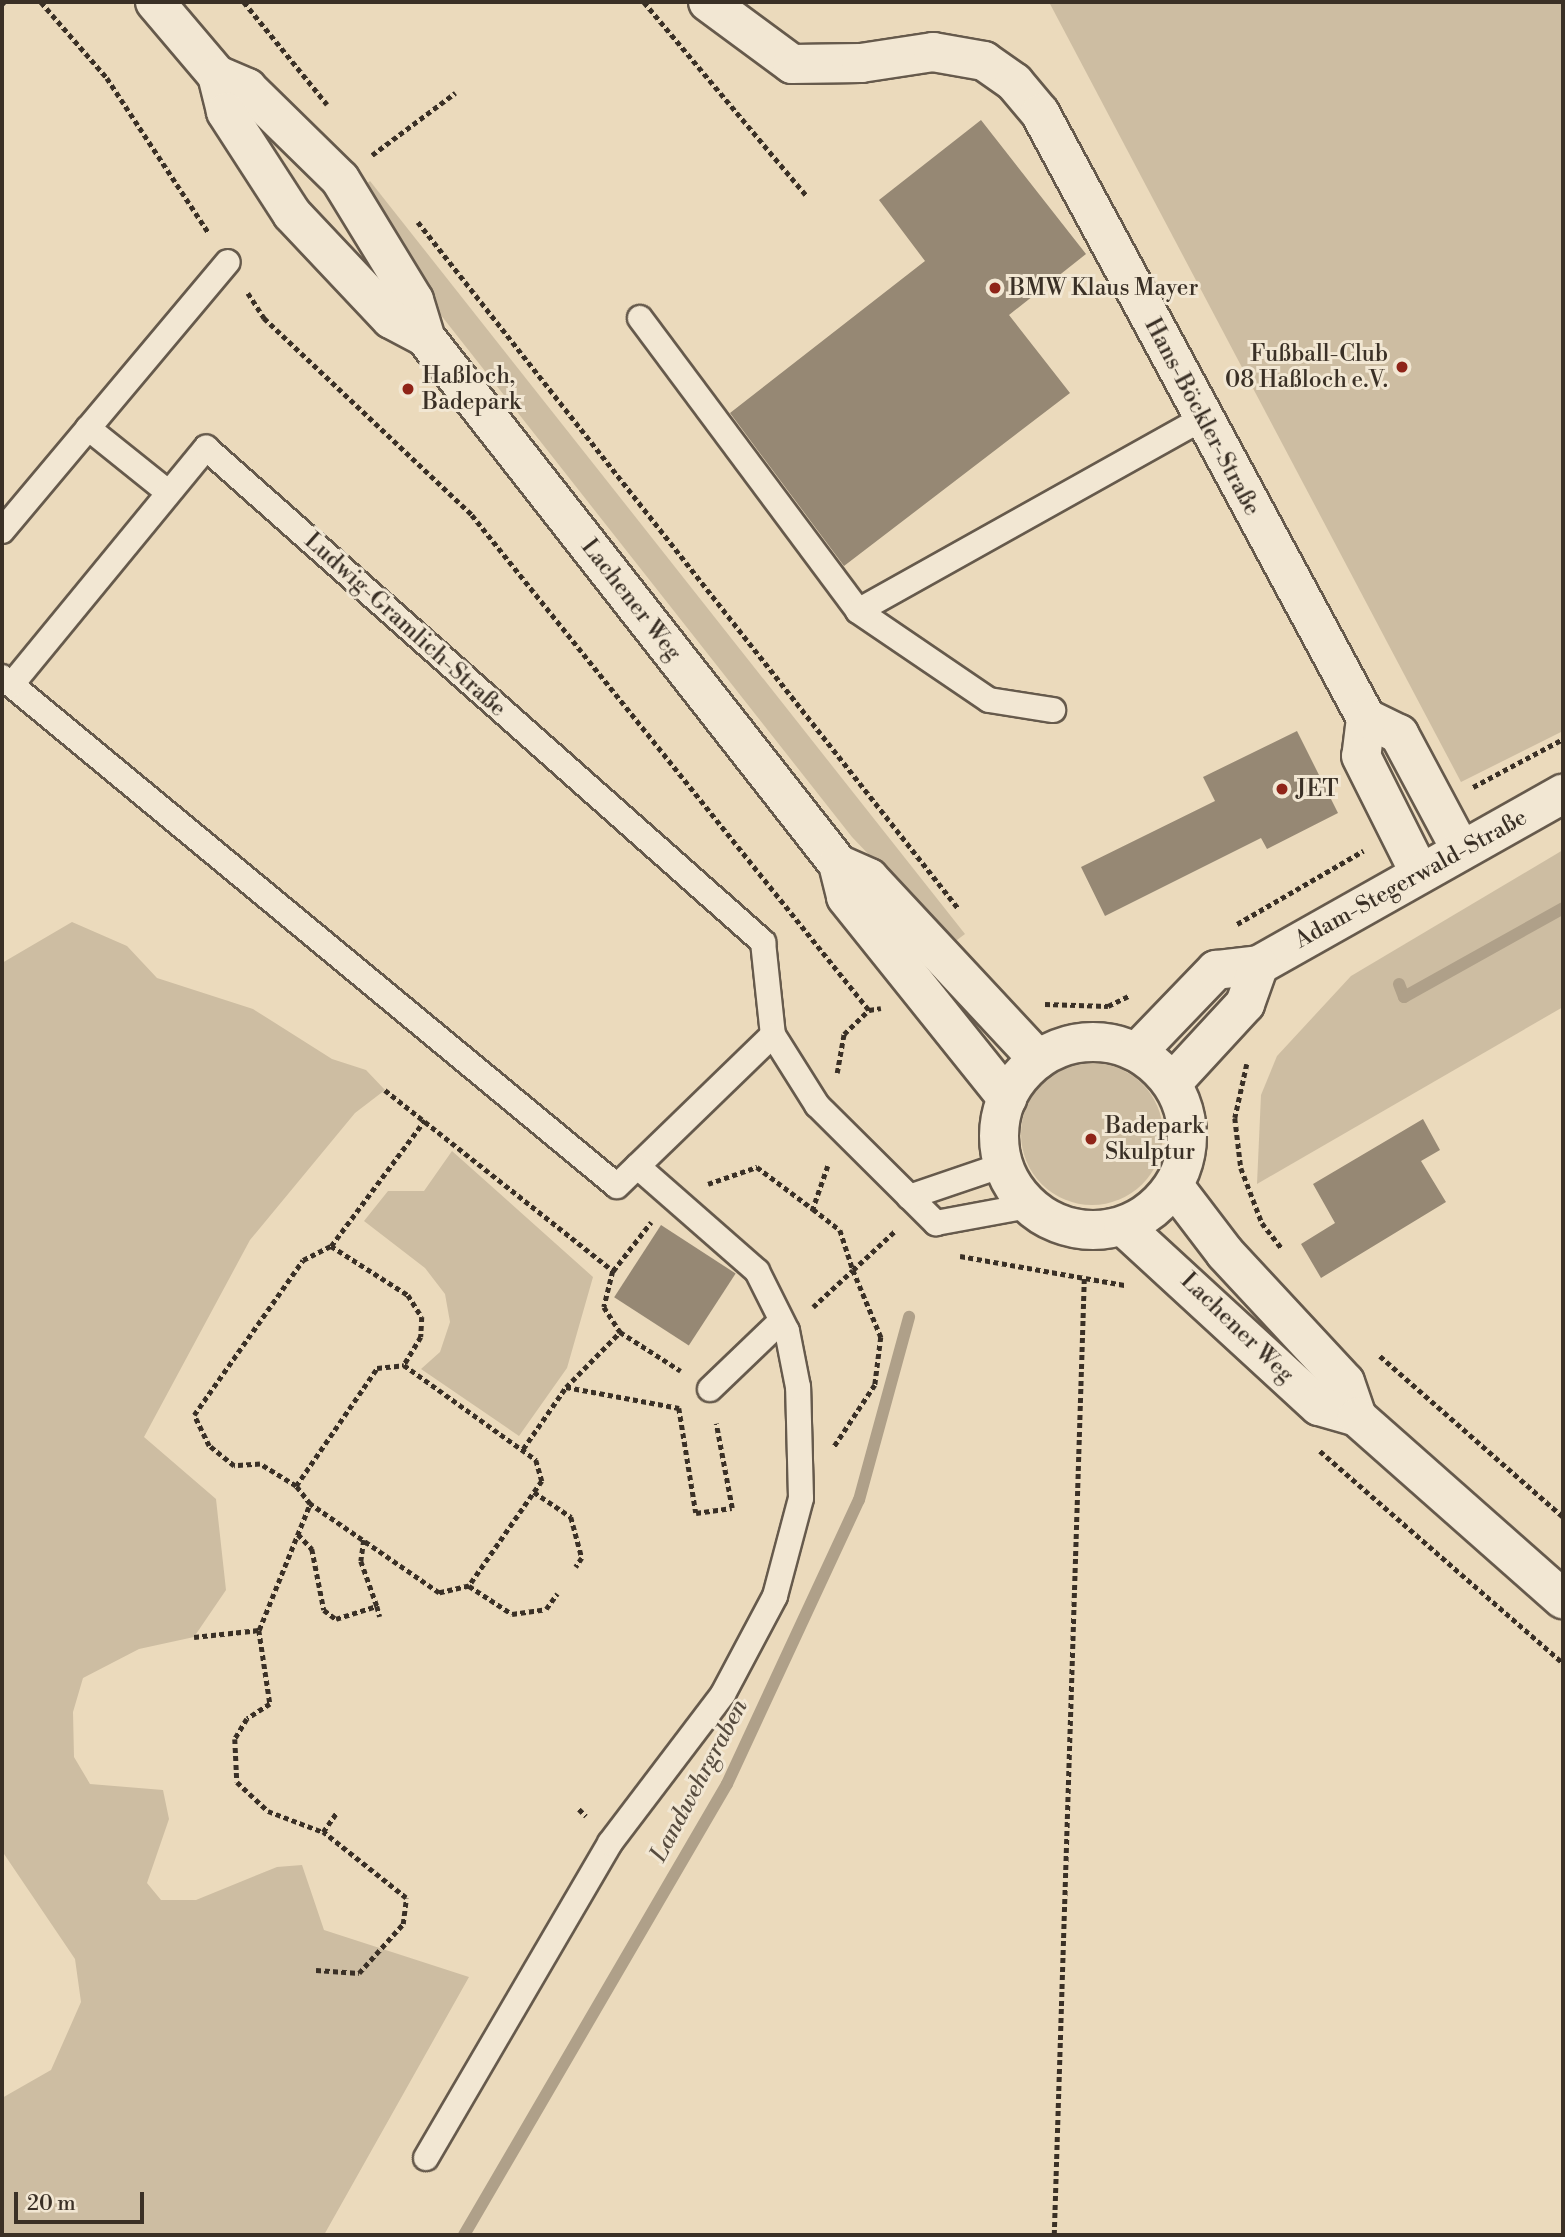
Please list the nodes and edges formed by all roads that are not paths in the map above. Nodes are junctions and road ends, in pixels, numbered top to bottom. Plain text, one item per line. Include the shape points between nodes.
1 (155, 2) edge
2 (708, 2) edge
3 (217, 75) junction
4 (228, 262) road end
5 (640, 318) dead end
6 (425, 337) junction
7 (1203, 418) junction
8 (88, 428) junction
9 (169, 492) junction
10 (2, 531) edge
11 (858, 611) junction
12 (7, 681) edge
13 (1053, 710) dead end
14 (1366, 718) junction
15 (1563, 794) edge
16 (1461, 850) junction
17 (838, 864) junction
18 (1419, 872) junction
19 (1259, 965) junction
20 (773, 1035) junction
21 (1137, 1052) junction
22 (1038, 1059) junction
23 (1172, 1083) junction
24 (1007, 1098) junction
25 (1003, 1164) junction
26 (638, 1167) junction
27 (1174, 1186) junction
28 (909, 1197) junction
29 (1028, 1206) junction
30 (1124, 1226) junction
31 (784, 1326) junction
32 (710, 1389) road end
33 (1357, 1417) junction
34 (1563, 1599) edge
35 (426, 2158) dead end

1 - 3 main road, Lachener Weg
2 - 7 main road, Hans-Böckler-Straße via 792,64 861,63 933,52 984,61 1014,82 1040,113
3 - 6 main road, Lachener Weg via 226,112 292,214 391,319
3 - 6 main road, Lachener Weg via 247,88 340,179 414,300
4 - 8 lane
5 - 11 lane
6 - 17 main road, Lachener Weg
7 - 11 lane
7 - 14 main road, Hans-Böckler-Straße
8 - 9 lane
8 - 10 lane
9 - 12 lane, Ludwig-Gramlich-Straße
9 - 20 lane, Ludwig-Gramlich-Straße via 206,448 752,933 763,943 771,982
11 - 13 lane via 989,700
12 - 26 lane, Ludwig-Gramlich-Straße via 617,1186
14 - 16 main road via 1399,734
14 - 18 main road via 1361,756
15 - 16 main road, Adam-Stegerwald-Straße
16 - 18 main road, Adam-Stegerwald-Straße
17 - 22 main road, Lachener Weg via 869,878
17 - 24 main road, Lachener Weg via 846,897
18 - 19 main road, Adam-Stegerwald-Straße
19 - 21 main road, Adam-Stegerwald-Straße via 1216,970
19 - 23 main road via 1245,1004
20 - 26 lane, Ludwig-Gramlich-Straße
20 - 28 lane, Ludwig-Gramlich-Straße via 817,1105
21 - 22 main road via 1087,1042
21 - 23 main road
22 - 24 main road
23 - 27 main road via 1188,1134
24 - 25 main road via 999,1142
25 - 28 lane
25 - 29 main road
26 - 31 lane via 668,1198 757,1271
27 - 30 main road via 1161,1203
27 - 33 main road, Lachener Weg via 1225,1253 1345,1382
28 - 29 lane, Ludwig-Gramlich-Straße via 936,1223
29 - 30 main road via 1073,1229
30 - 33 main road, Lachener Weg via 1319,1406
31 - 32 lane
31 - 35 lane via 798,1387 801,1498 775,1596 723,1694 610,1843
33 - 34 main road, Lachener Weg

